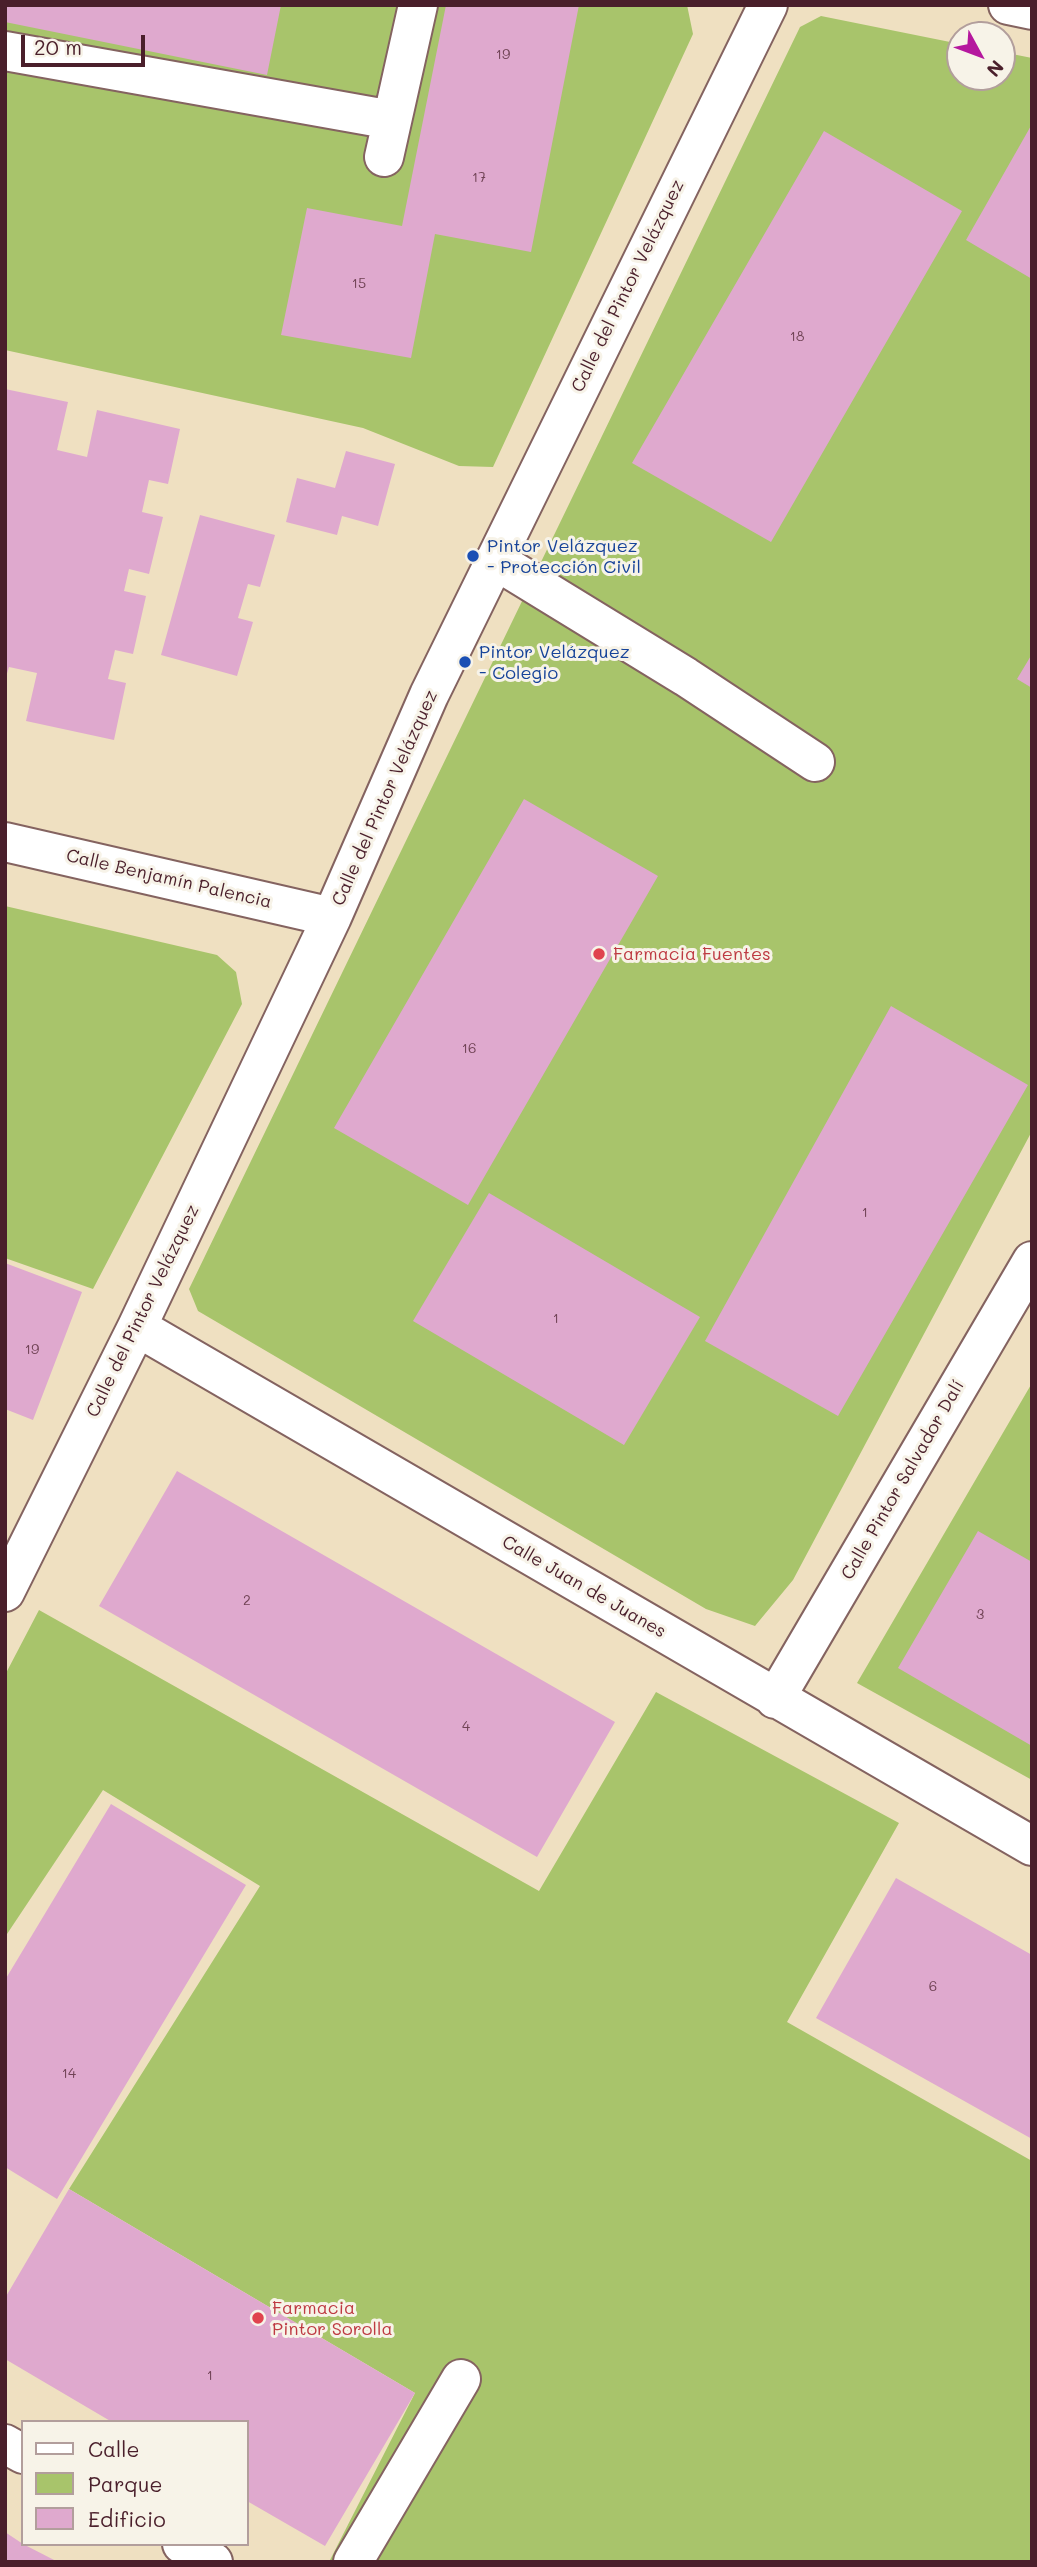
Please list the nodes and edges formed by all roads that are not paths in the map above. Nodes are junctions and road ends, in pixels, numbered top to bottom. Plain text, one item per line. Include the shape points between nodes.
1 (418, 5) edge
2 (768, 5) edge
3 (1008, 5) edge
4 (1032, 10) edge
5 (5, 51) edge
6 (392, 120) junction
7 (384, 157) dead end
8 (495, 560) junction
9 (815, 762) dead end
10 (5, 842) edge
11 (332, 917) junction
12 (1032, 1261) edge
13 (136, 1327) junction
14 (5, 1592) edge
15 (775, 1699) junction
16 (1032, 1846) edge
17 (461, 2379) dead end
18 (5, 2444) edge
19 (21, 2453) edge
20 (185, 2546) edge
21 (213, 2562) edge
22 (352, 2562) edge

1 - 6 street
2 - 8 street, Calle del Pintor Velázquez
3 - 4 street
5 - 6 street
6 - 7 street
8 - 9 street
8 - 11 street, Calle del Pintor Velázquez via 429,695
10 - 11 street, Calle Benjamín Palencia
11 - 13 street, Calle del Pintor Velázquez
12 - 15 street, Calle Pintor Salvador Dalí
13 - 14 street, Calle del Pintor Velázquez
13 - 15 street, Calle Juan de Juanes
15 - 16 street, Calle Juan de Juanes
17 - 22 street
18 - 19 street
20 - 21 street

